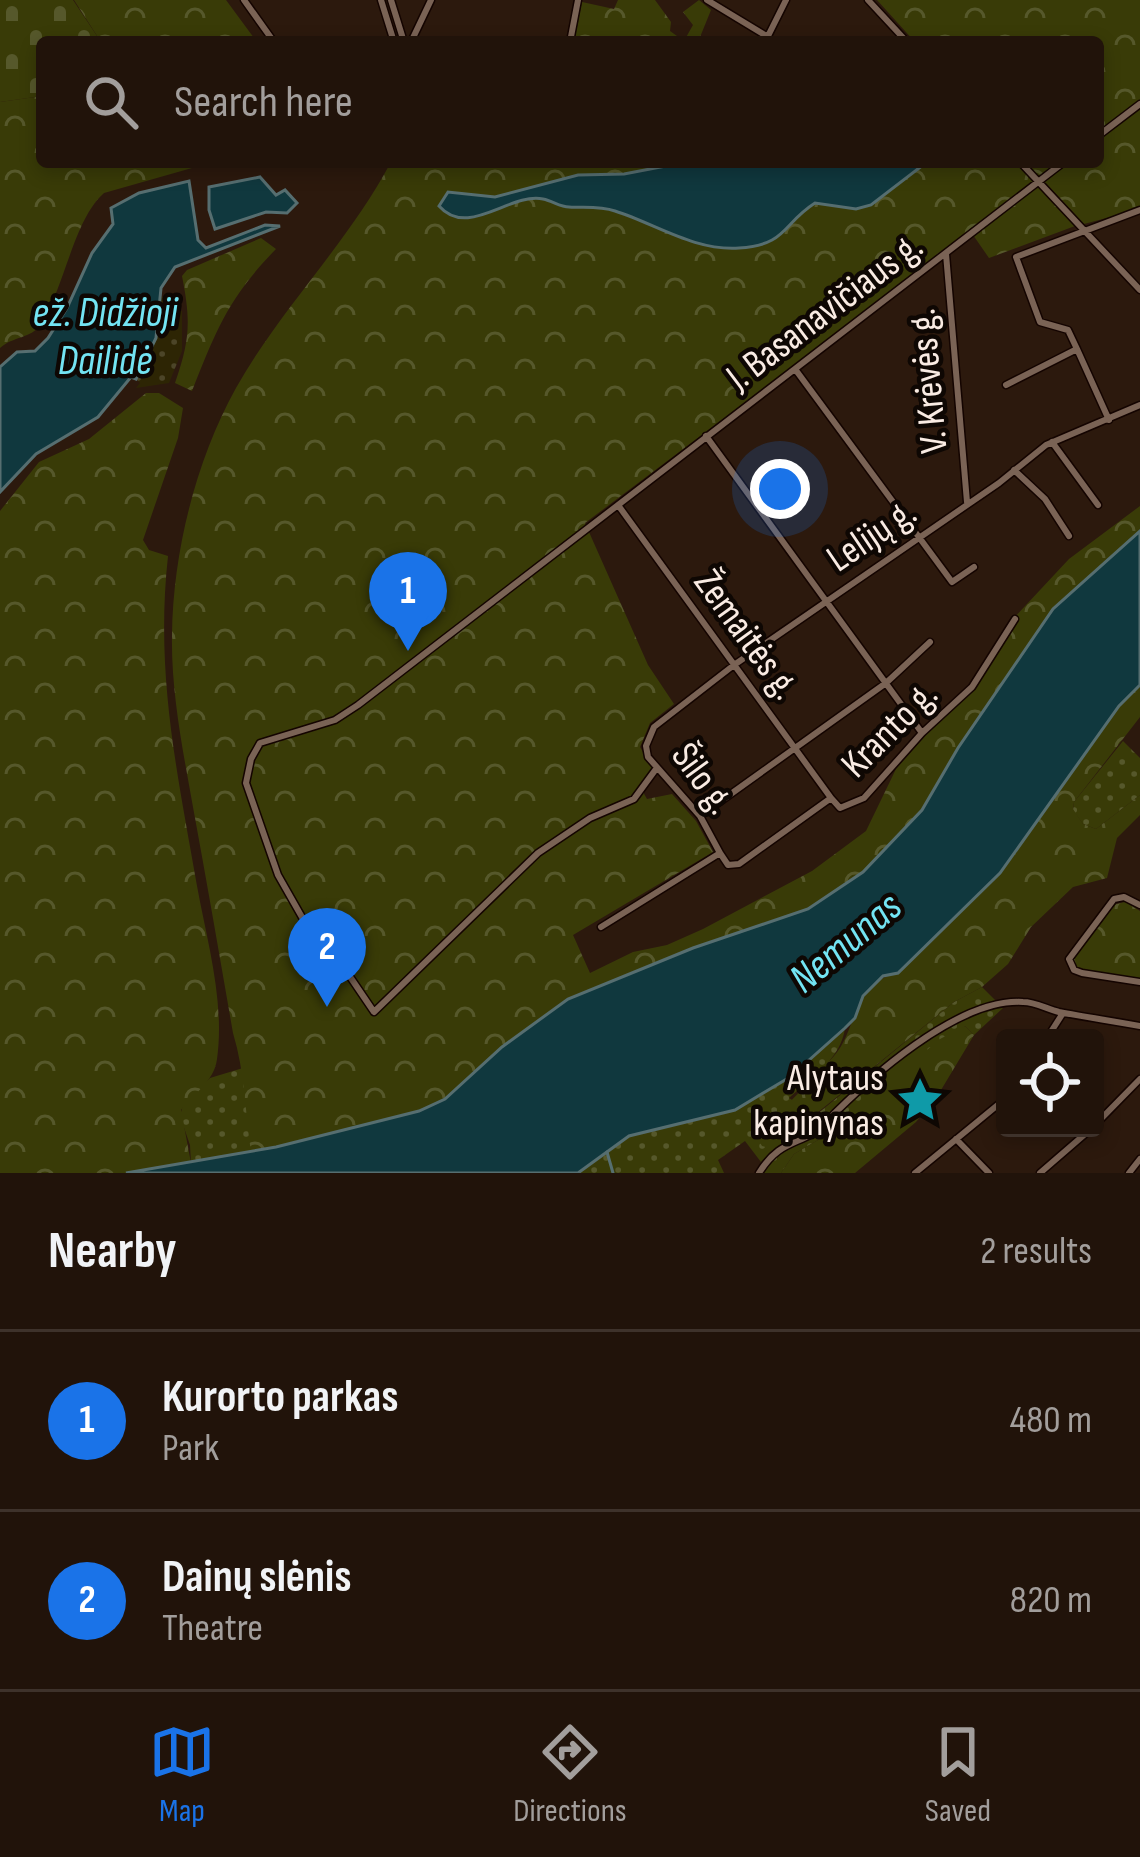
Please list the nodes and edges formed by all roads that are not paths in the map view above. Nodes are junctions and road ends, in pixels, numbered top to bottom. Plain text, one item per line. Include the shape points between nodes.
1 (244, 0) edge
2 (381, 0) edge
3 (391, 0) edge
4 (431, 0) edge
5 (578, 0) edge
6 (707, 0) edge
7 (786, 0) edge
8 (868, 0) edge
9 (270, 36) edge
10 (392, 36) edge
11 (405, 36) edge
12 (410, 36) edge
13 (570, 36) edge
14 (761, 36) edge
15 (768, 36) edge
16 (901, 36) edge
17 (1140, 104) edge
18 (1104, 131) edge
19 (1025, 168) edge
20 (1056, 168) edge
21 (1038, 182) junction
22 (1140, 210) edge
23 (1084, 229) junction
24 (946, 254) junction
25 (1140, 290) edge
26 (1077, 349) junction
27 (795, 369) junction
28 (1006, 385) dead end
29 (1140, 405) edge
30 (1109, 420) junction
31 (706, 436) junction
32 (1052, 442) junction
33 (1013, 470) junction
34 (967, 504) junction
35 (618, 505) junction
36 (1098, 506) dead end
37 (1069, 536) dead end
38 (920, 537) junction
39 (974, 567) dead end
40 (826, 601) junction
41 (1015, 619) dead end
42 (930, 642) dead end
43 (734, 665) junction
44 (886, 683) junction
45 (922, 733) junction
46 (650, 736) joint
47 (795, 749) junction
48 (656, 769) junction
49 (831, 797) junction
50 (700, 816) junction
51 (720, 854) junction
52 (1140, 905) edge
53 (601, 927) dead end
54 (1140, 982) edge
55 (1063, 1013) junction
56 (1140, 1026) edge
57 (1053, 1029) edge
58 (1140, 1079) edge
59 (996, 1106) edge
60 (1104, 1117) edge
61 (1082, 1137) edge
62 (956, 1139) junction
63 (1140, 1159) edge
64 (759, 1173) edge
65 (915, 1173) edge
66 (989, 1173) edge
67 (1040, 1173) edge
68 (1129, 1173) edge

1 - 9 street
2 - 10 street
3 - 11 street
4 - 12 street
5 - 13 street
6 - 14 street
7 - 15 street
8 - 16 street
17 - 18 street
19 - 21 street
20 - 21 street, J. Basanavičiaus g.
21 - 23 street
21 - 24 street, J. Basanavičiaus g.
22 - 23 street
23 - 25 street
23 - 26 street via 1016,257 1040,322 1068,330
24 - 27 street, J. Basanavičiaus g.
24 - 34 street, V. Krėvės g.
26 - 28 street
26 - 30 street
27 - 31 street, J. Basanavičiaus g.
27 - 38 street
29 - 30 street, Lelijų g.
30 - 32 street, Lelijų g.
31 - 35 street, J. Basanavičiaus g.
31 - 40 street
32 - 33 street, Lelijų g.
32 - 36 street
33 - 34 street, Lelijų g.
33 - 37 street
34 - 38 street, Lelijų g.
35 - 43 street, Žemaitės g.
35 - 48 street, J. Basanavičiaus g. via 358,705 260,743 246,783 299,915 374,1012 538,853 634,800
38 - 39 street via 952,582
38 - 40 street, Lelijų g.
40 - 43 street, Lelijų g.
40 - 44 street
41 - 45 street, Kranto g. via 972,687
42 - 44 street
43 - 46 street, Lelijų g.
43 - 47 street, Žemaitės g.
44 - 45 street
44 - 47 street
45 - 49 street, Kranto g. via 864,799 841,808
46 - 48 street, Šilo g.
47 - 49 street, Žemaitės g.
47 - 50 street
48 - 50 street, Šilo g.
49 - 51 street, Kranto g. via 739,864 728,865
50 - 51 street, Šilo g.
51 - 53 street, Kranto g.
52 - 54 street via 1114,899 1070,964
55 - 56 street
55 - 57 street
55 - 64 street via 1020,1001 940,1028 822,1127 779,1148
58 - 60 street
59 - 62 street
61 - 67 street
62 - 65 street
62 - 66 street
63 - 68 street

